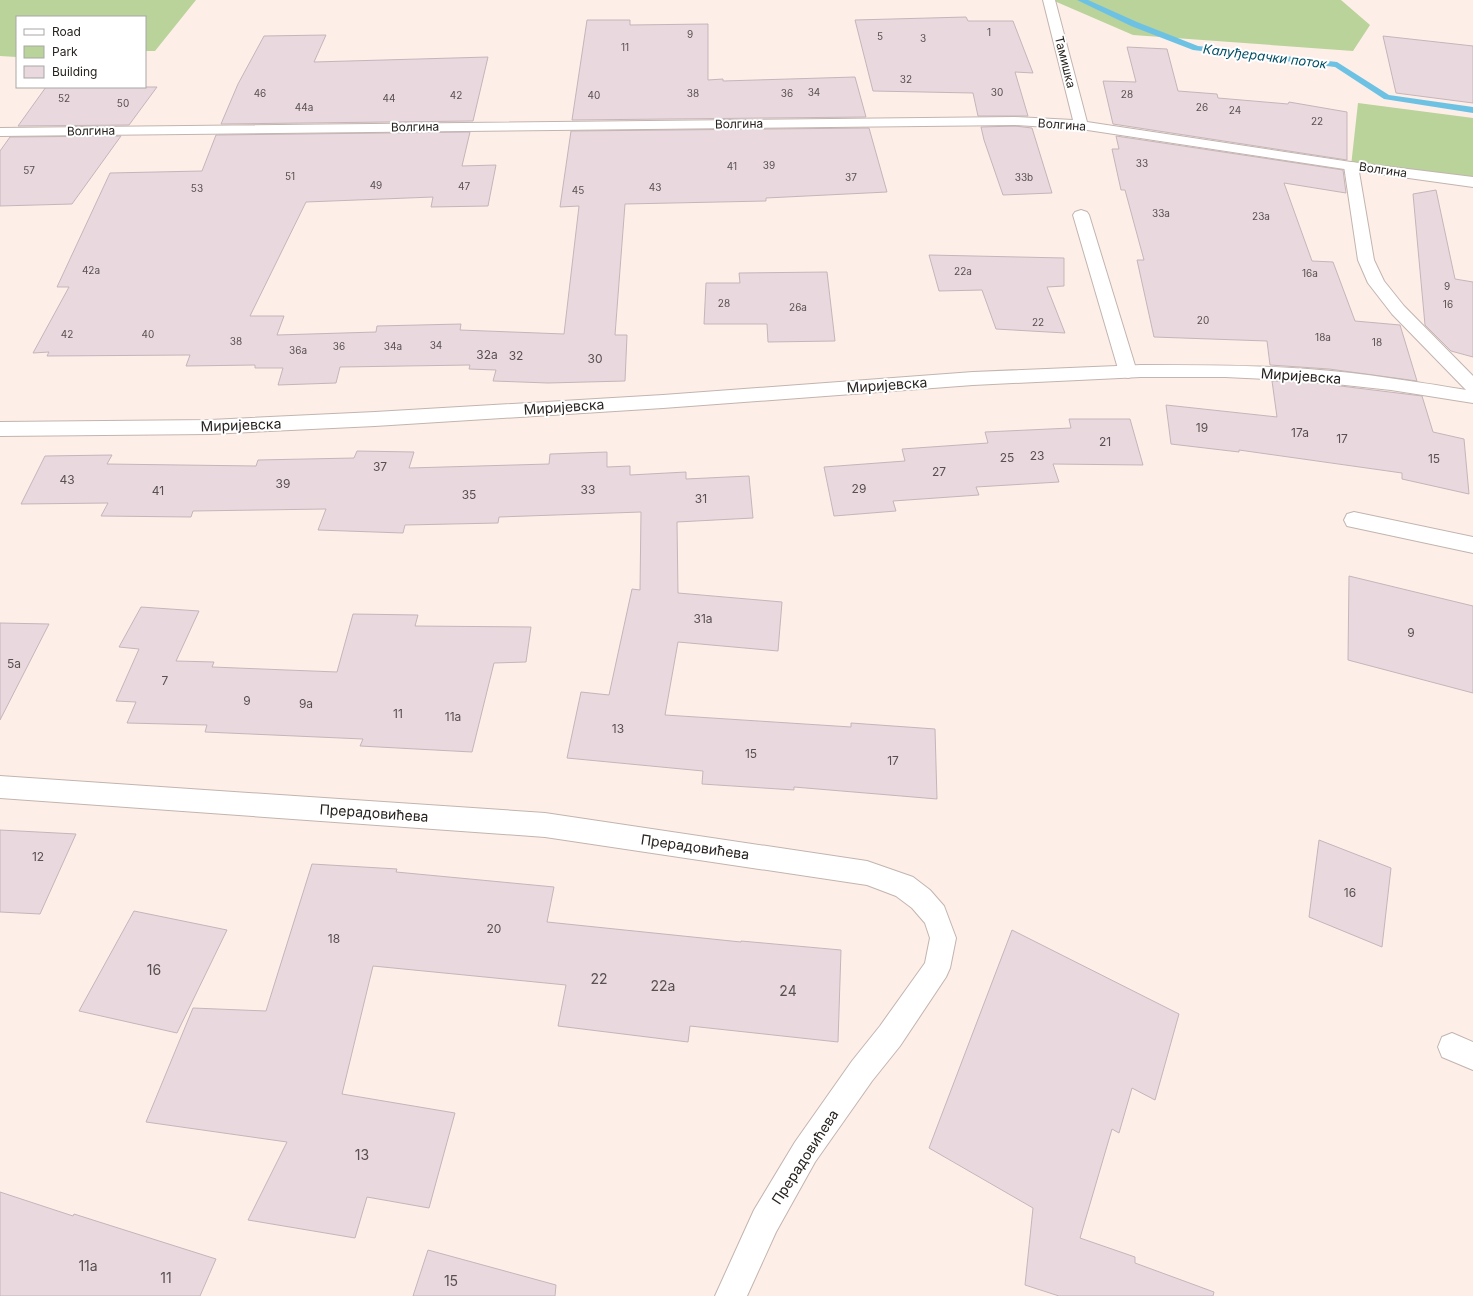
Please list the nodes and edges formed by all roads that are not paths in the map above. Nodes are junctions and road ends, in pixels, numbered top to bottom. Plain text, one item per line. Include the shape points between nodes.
1 (1050, 0) edge
2 (1081, 125) junction
3 (0, 132) edge
4 (1351, 166) junction
5 (1473, 182) edge
6 (1081, 215) dead end
7 (1128, 372) junction
8 (1473, 387) edge
9 (1473, 397) edge
10 (0, 429) edge
11 (1354, 520) dead end
12 (1473, 545) edge
13 (0, 787) edge
14 (731, 1296) edge

1 - 2 street, Тамишка
2 - 3 street, Волгина via 1015,121
2 - 4 street, Волгина
4 - 5 street, Волгина
4 - 8 street via 1366,260 1376,283 1398,310
6 - 7 street
7 - 9 street, Миријевска via 1151,370 1288,374 1443,391
7 - 10 street, Миријевска via 964,379 412,418 226,427
11 - 12 street
13 - 14 street, Прерадовићева via 545,825 868,873 904,886 921,899 935,915 942,938 937,968 805,1152 765,1222

